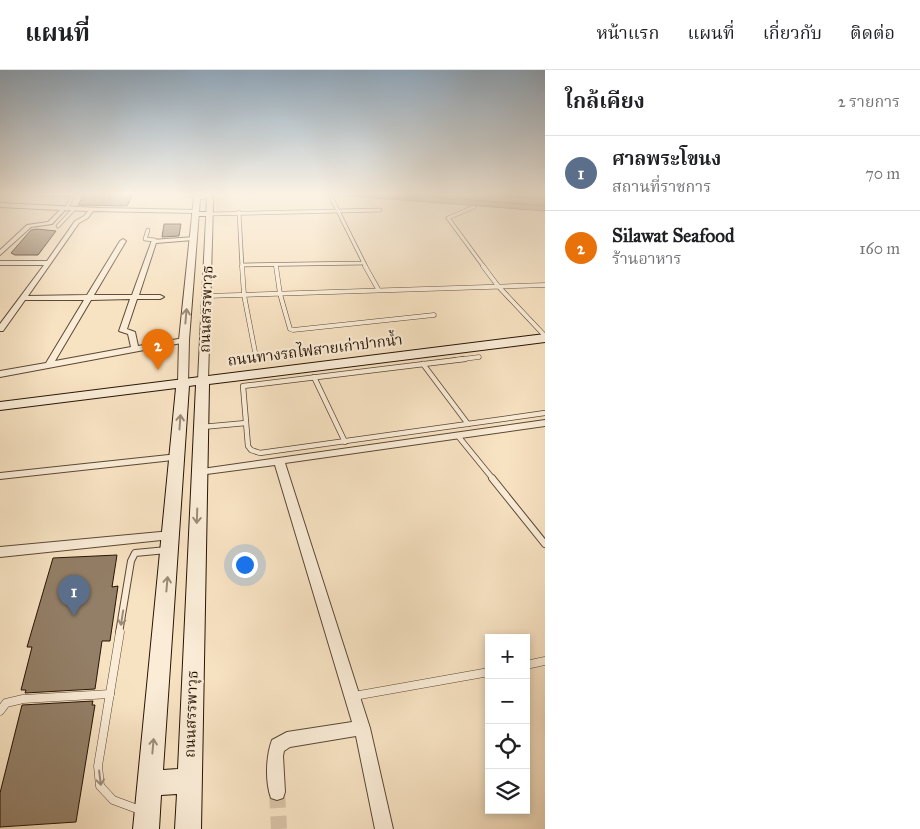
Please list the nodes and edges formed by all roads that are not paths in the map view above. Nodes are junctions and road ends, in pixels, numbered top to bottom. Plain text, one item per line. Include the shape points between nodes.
1 (25, 229) edge
2 (71, 229) edge
3 (194, 229) edge
4 (209, 229) edge
5 (241, 229) edge
6 (347, 229) edge
7 (456, 229) edge
8 (148, 230) dead end
9 (193, 238) junction
10 (155, 240) junction
11 (123, 241) dead end
12 (0, 253) edge
13 (0, 263) edge
14 (49, 263) junction
15 (364, 264) junction
16 (244, 265) junction
17 (276, 265) junction
18 (545, 285) edge
19 (498, 286) junction
20 (378, 289) junction
21 (280, 294) junction
22 (244, 295) junction
23 (206, 296) junction
24 (90, 297) junction
25 (137, 297) junction
26 (160, 297) dead end
27 (23, 298) junction
28 (434, 315) dead end
29 (0, 329) edge
30 (545, 337) edge
31 (184, 340) junction
32 (135, 348) junction
33 (256, 357) dead end
34 (479, 357) dead end
35 (423, 364) junction
36 (48, 366) junction
37 (0, 374) edge
38 (314, 377) junction
39 (203, 380) junction
40 (183, 382) junction
41 (0, 406) edge
42 (545, 413) edge
43 (246, 423) junction
44 (545, 423) edge
45 (468, 424) junction
46 (201, 428) junction
47 (458, 436) junction
48 (345, 442) junction
49 (178, 457) junction
50 (279, 462) junction
51 (199, 475) junction
52 (0, 476) edge
53 (176, 480) junction
54 (170, 542) junction
55 (545, 544) edge
56 (0, 552) edge
57 (545, 661) edge
58 (530, 664) edge
59 (485, 673) edge
60 (110, 694) junction
61 (351, 696) junction
62 (0, 710) edge
63 (362, 728) junction
64 (189, 780) junction
65 (150, 784) junction
66 (277, 792) tunnel mouth
67 (147, 821) edge
68 (188, 829) edge
69 (384, 829) edge

1 - 12 street
2 - 14 street
3 - 9 street, ถนนสรรพาวุธ
4 - 23 street, ถนนสรรพาวุธ
5 - 16 lane
6 - 15 lane
7 - 19 lane
8 - 10 lane via 145,239
9 - 10 street
31 -> 9 street, ถนนสรรพาวุธ
10 - 25 street
11 - 24 street
13 - 14 street
14 - 27 street
15 - 17 lane
15 - 20 lane
16 - 17 lane
16 - 22 lane
17 - 21 lane
18 - 19 lane
19 - 20 lane
19 - 30 lane
20 - 21 lane
21 - 22 lane
21 - 28 lane via 293,330
22 - 23 lane
22 - 33 lane
23 - 39 street, ถนนสรรพาวุธ
24 - 25 street
24 - 27 street
24 - 36 street
25 - 26 street
25 - 32 street via 123,331 131,332
27 - 29 street
30 - 39 main road, ถนนทางรถไฟสายเก่าปากน้ำ
31 - 32 street
31 - 40 street, ถนนสรรพาวุธ
32 - 36 street
34 - 35 lane
35 - 38 lane
35 - 45 lane
36 - 37 street
38 - 43 lane via 243,386
38 - 48 lane
39 - 40 main road, ถนนทางรถไฟสายเก่าปากน้ำ
39 - 46 main road, ถนนสรรพาวุธ
40 - 41 main road, ถนนทางรถไฟสายเก่าปากน้ำ
49 -> 40 main road, ถนนสรรพาวุธ
42 - 45 lane
43 - 46 lane
43 - 48 lane via 248,446 260,453
44 - 47 street
45 - 48 lane
46 - 51 main road, ถนนสรรพาวุธ
47 - 50 street
47 - 55 lane
49 - 52 street
49 - 53 main road, ถนนสรรพาวุธ
50 - 51 street
50 - 61 street
51 - 53 main road
51 -> 64 main road, ถนนสรรพาวุธ
53 - 54 main road, ถนนสรรพาวุธ
54 - 56 street
54 -> 60 lane via 135,553 131,561
65 -> 54 main road, ถนนสรรพาวุธ
57 - 58 lane
59 - 61 lane
60 - 62 lane via 23,699 6,703
60 -> 67 lane via 98,766 100,786 113,800
61 - 63 street
63 - 66 street via 287,740 278,746 275,756
63 - 69 street
64 - 65 main road
64 - 68 main road, ถนนสรรพาวุธ
65 - 67 main road, ถนนสรรพาวุธ

